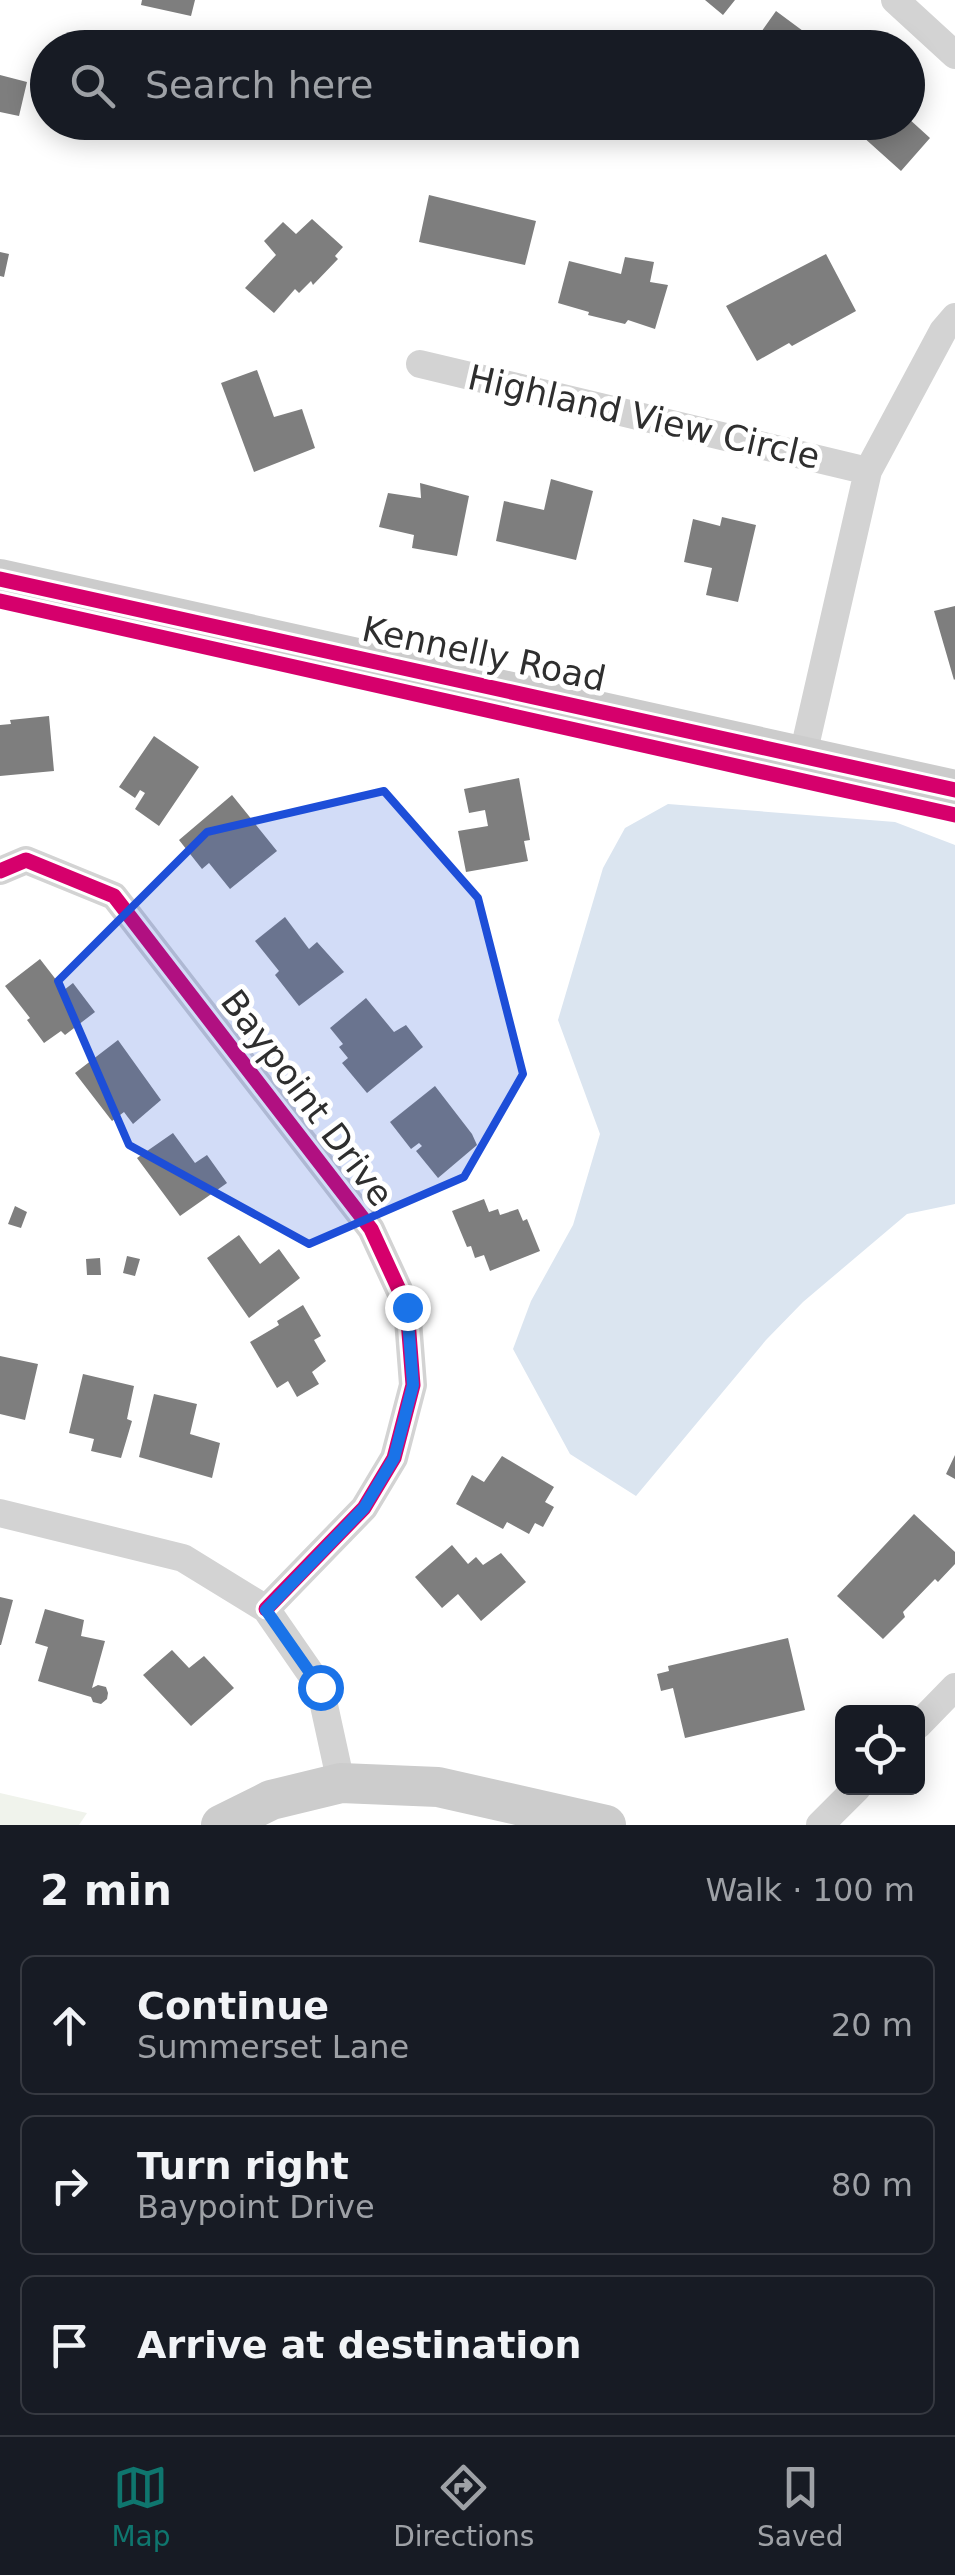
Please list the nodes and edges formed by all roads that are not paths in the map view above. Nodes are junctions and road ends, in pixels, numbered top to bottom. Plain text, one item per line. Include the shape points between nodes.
1 (895, 0) edge
2 (955, 55) edge
3 (955, 317) edge
4 (420, 364) dead end
5 (868, 471) junction
6 (0, 578) edge
7 (803, 755) junction
8 (955, 790) edge
9 (0, 871) edge
10 (0, 1514) edge
11 (266, 1610) junction
12 (955, 1687) edge
13 (925, 1718) edge
14 (341, 1783) junction
15 (850, 1795) edge
16 (221, 1825) edge
17 (606, 1825) edge
18 (820, 1825) edge

1 - 2 street
3 - 5 street
4 - 5 street, Highland View Circle
5 - 7 street
6 - 7 street, Kennelly Road
7 - 8 street, Kennelly Road
9 - 11 street, Baypoint Drive via 26,860 114,896 371,1229 407,1307 413,1385 394,1458 364,1508
10 - 11 street via 183,1558
11 - 14 street via 320,1687
12 - 13 street
14 - 16 street via 271,1800
14 - 17 street via 438,1786
15 - 18 street

